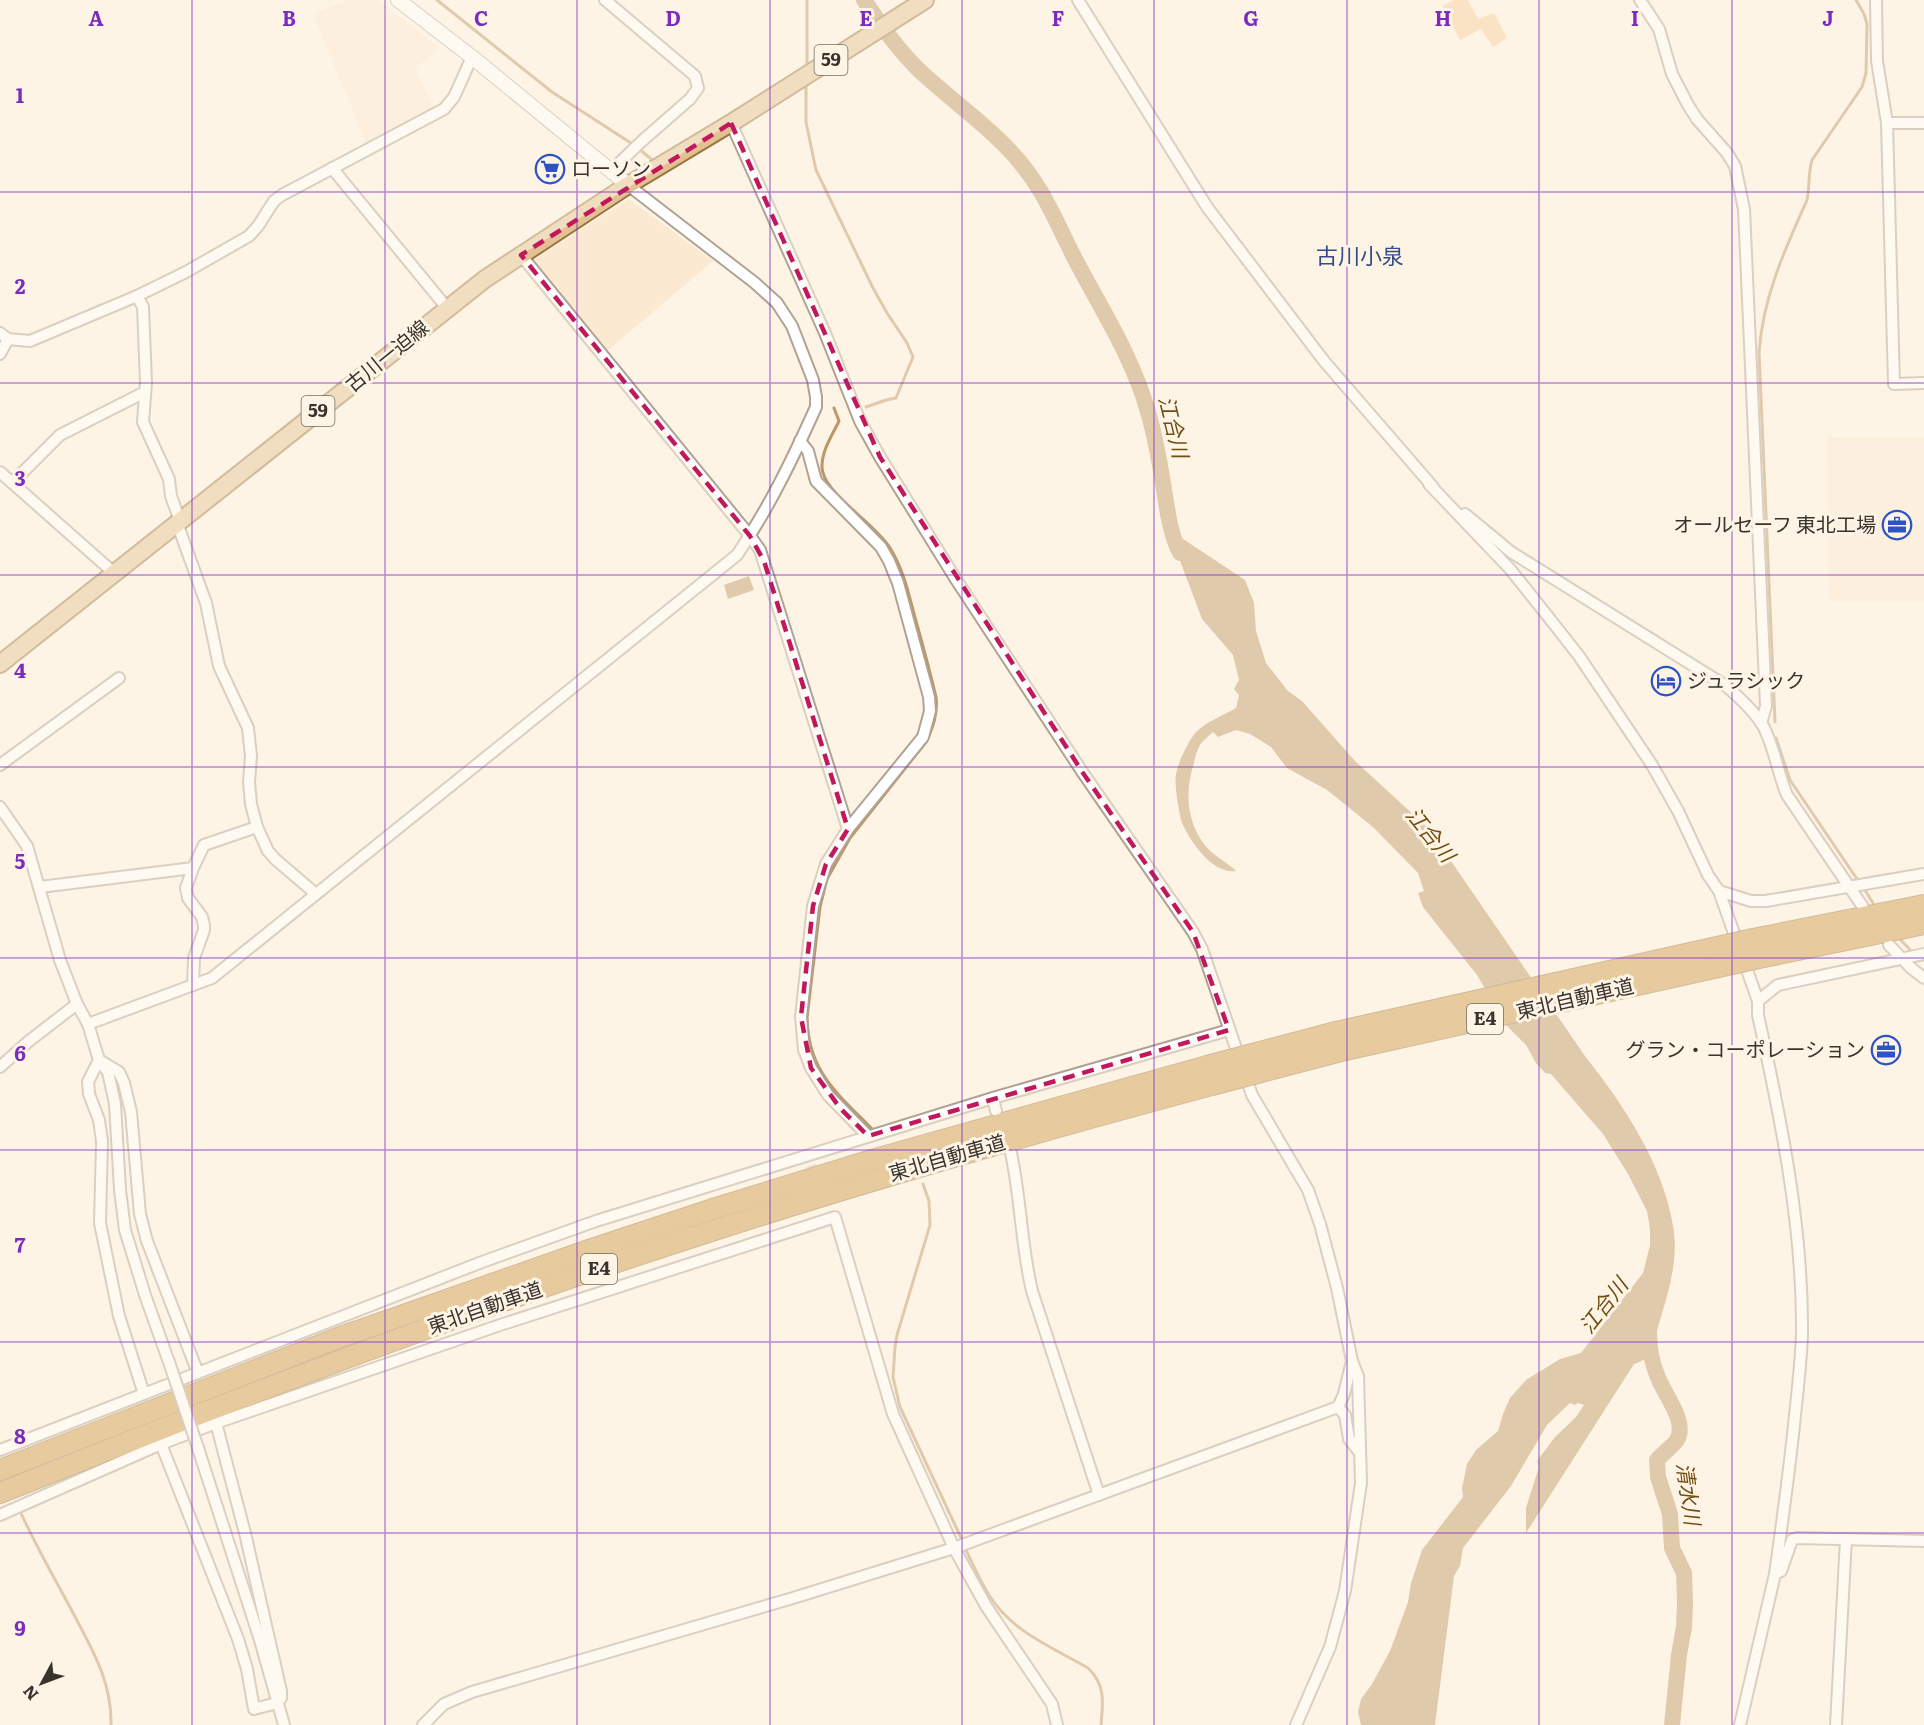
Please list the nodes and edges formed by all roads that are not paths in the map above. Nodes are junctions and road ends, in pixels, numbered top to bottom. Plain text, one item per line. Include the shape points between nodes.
1 (398, 0) edge
2 (604, 0) edge
3 (925, 0) edge
4 (1078, 0) edge
5 (1640, 0) edge
6 (1876, 0) edge
7 (472, 57) junction
8 (734, 122) junction
9 (1887, 123) junction
10 (1924, 123) edge
11 (332, 168) junction
12 (612, 171) junction
13 (628, 185) junction
14 (521, 255) junction
15 (137, 296) junction
16 (447, 308) junction
17 (4, 336) edge
18 (0, 354) edge
19 (1924, 383) edge
20 (145, 392) junction
21 (800, 441) junction
22 (0, 472) edge
23 (12, 483) junction
24 (1429, 483) junction
25 (179, 522) junction
26 (750, 536) junction
27 (114, 573) junction
28 (0, 664) edge
29 (119, 678) dead end
30 (1761, 723) junction
31 (0, 765) edge
32 (0, 807) edge
33 (256, 827) junction
34 (848, 829) junction
35 (193, 868) junction
36 (1924, 874) edge
37 (1857, 886) junction
38 (40, 887) junction
39 (1719, 891) junction
40 (316, 894) junction
41 (1924, 904) edge
42 (1863, 907) dead end
43 (1924, 924) edge
44 (1889, 945) dead end
45 (1913, 956) edge
46 (1924, 978) edge
47 (193, 985) junction
48 (1758, 1001) junction
49 (77, 1004) junction
50 (88, 1024) junction
51 (1229, 1030) junction
52 (99, 1060) junction
53 (0, 1067) edge
54 (993, 1098) junction
55 (996, 1111) dead end
56 (868, 1136) junction
57 (1011, 1153) dead end
58 (825, 1205) dead end
59 (830, 1219) junction
60 (500, 1312) dead end
61 (504, 1324) junction
62 (1352, 1361) junction
63 (198, 1373) junction
64 (144, 1394) junction
65 (1338, 1407) junction
66 (216, 1423) junction
67 (161, 1444) junction
68 (0, 1450) edge
69 (1360, 1453) junction
70 (0, 1470) edge
71 (0, 1493) edge
72 (1099, 1495) junction
73 (0, 1515) edge
74 (1845, 1539) junction
75 (1924, 1541) edge
76 (954, 1548) junction
77 (1775, 1574) junction
78 (277, 1703) junction
79 (284, 1725) edge
80 (423, 1725) edge
81 (1057, 1725) edge
82 (1296, 1725) edge
83 (1740, 1725) edge
84 (1836, 1725) edge

1 - 7 street
2 - 12 street via 695,76 698,88
3 - 8 main road, 59
4 - 24 street via 1207,207 1324,361
5 - 30 street via 1659,29 1672,74 1688,105 1735,166 1744,208 1766,706
6 - 9 street via 1876,61
7 - 11 street via 444,109
7 - 12 street
8 - 13 main road, 古川一迫線 / 59
8 - 51 street via 861,421 880,457 1083,773 1193,932
9 - 10 street
9 - 19 street via 1894,384
11 - 15 street via 274,201 258,226 238,243
11 - 16 street
12 - 13 street
13 - 14 main road, 古川一迫線 / 59
13 - 21 street via 777,303 792,326 816,397 816,407
14 - 16 main road, 古川一迫線 / 59
14 - 26 street
15 - 17 street via 30,341
15 - 20 street via 143,307
16 - 25 main road, 古川一迫線 / 59
17 - 18 street
20 - 23 street via 60,435
20 - 25 street via 143,422 169,479
21 - 26 street
21 - 34 street via 808,451 816,481 890,561 929,697 930,711 923,737
22 - 23 street
23 - 27 street
24 - 30 street via 1511,552 1726,686
24 - 39 street via 1510,570 1579,656 1652,765
25 - 27 main road, 古川一迫線 / 59
25 - 33 street via 206,603 219,666 248,728 249,782
26 - 34 street via 764,561
26 - 40 street via 737,555
27 - 28 main road, 古川一迫線 / 59
29 - 31 street
30 - 37 street via 1787,795
32 - 38 street via 27,846
33 - 35 street via 204,845
33 - 40 street via 275,860
34 - 56 street via 826,864 813,906 802,1035 819,1082
35 - 38 street
35 - 47 street via 186,888 188,898 202,917 204,930 194,958
36 - 37 street
37 - 39 street via 1766,901 1751,901
37 - 42 street
38 - 49 street
39 - 48 street
40 - 47 street via 213,978
41 - 70 highway, 東北自動車道 / E4, bridge via 1336,1032 875,1159 631,1236 338,1338
43 - 71 highway, 東北自動車道 / E4, bridge via 1341,1051 961,1154 722,1227 475,1311
44 - 45 street
45 - 46 street
45 - 48 street via 1778,985
47 - 50 street
48 - 77 street via 1788,1162 1801,1289 1799,1379
49 - 50 street
49 - 53 street
50 - 52 street
51 - 54 street
51 - 62 street via 1252,1095 1308,1190 1337,1288
52 - 63 street via 119,1072 123,1083 131,1112 140,1214
52 - 64 street via 88,1082 102,1141 100,1222 119,1316
52 - 78 street, bridge via 108,1072 115,1104 125,1230 260,1640
54 - 55 street
54 - 56 street
56 - 63 street via 809,1160 596,1221 484,1268
57 - 72 street via 1025,1264
58 - 59 street
59 - 61 street
59 - 76 street via 835,1217 893,1414
60 - 61 street
61 - 66 street
62 - 65 street
62 - 69 street via 1358,1376
63 - 64 street
64 - 68 street
65 - 69 street via 1345,1415 1349,1438
65 - 72 street
66 - 67 street
66 - 78 street via 281,1691
67 - 73 street
67 - 78 street via 238,1639 254,1709
69 - 82 street via 1361,1484 1345,1591 1330,1647
72 - 76 street
74 - 75 street
74 - 77 street via 1792,1540 1780,1571
74 - 84 street
76 - 80 street via 472,1692 444,1704
76 - 81 street via 986,1606 1052,1704
77 - 83 street
78 - 79 street

